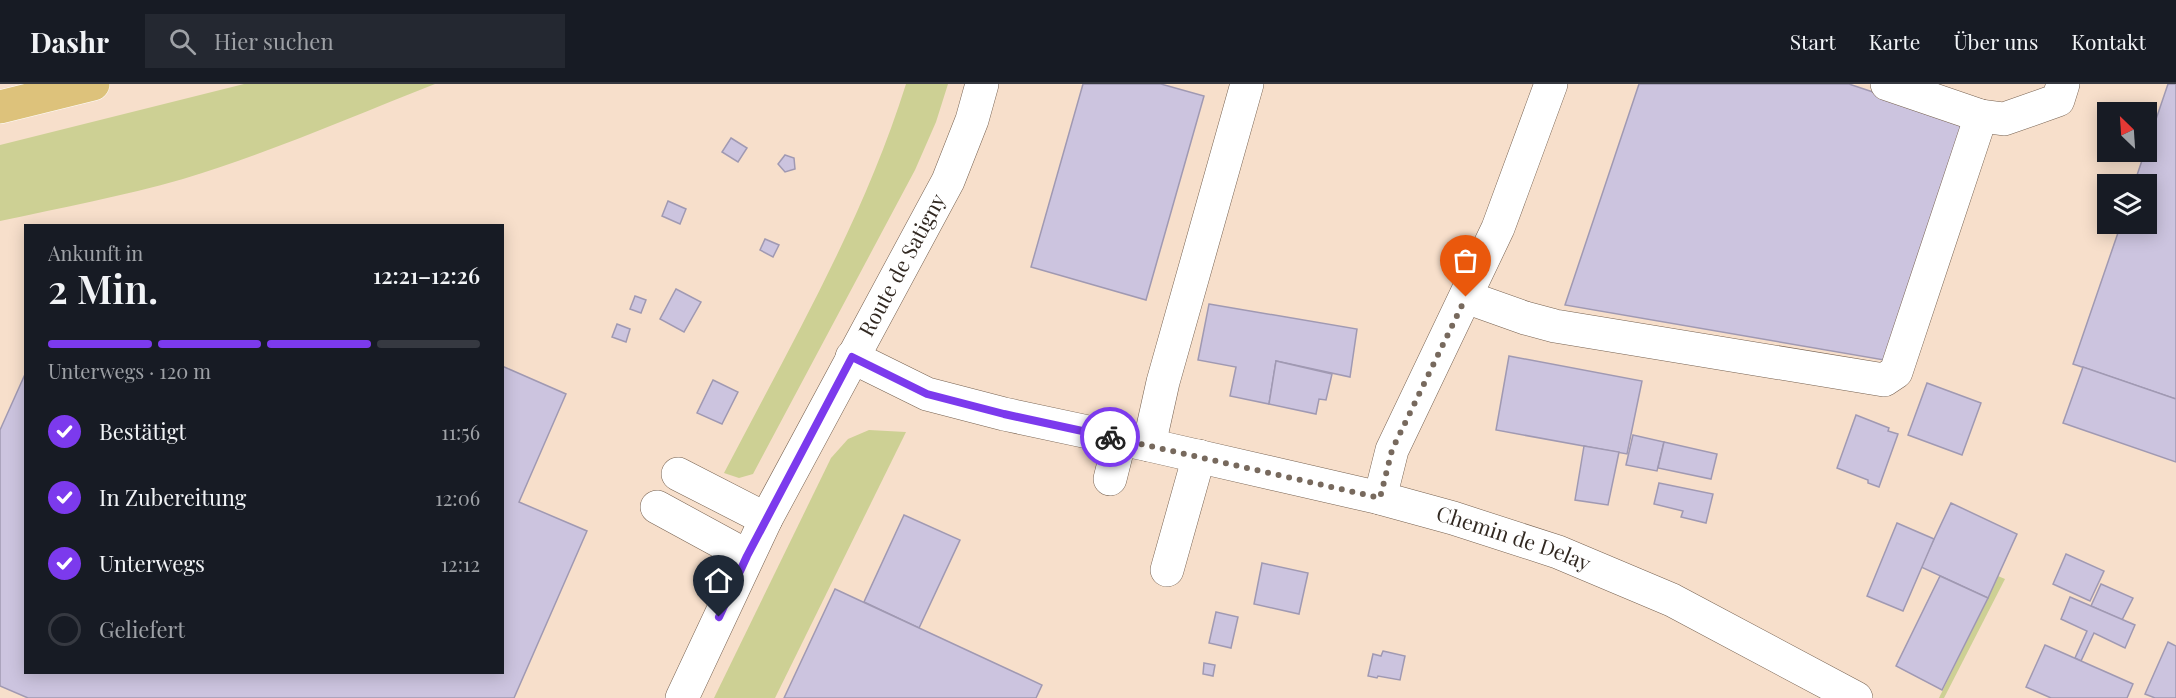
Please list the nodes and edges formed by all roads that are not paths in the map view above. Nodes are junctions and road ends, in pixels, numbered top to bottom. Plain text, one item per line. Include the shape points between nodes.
1 (93, 84) edge
2 (982, 84) edge
3 (1247, 84) edge
4 (1551, 84) edge
5 (1887, 84) edge
6 (2061, 92) edge
7 (0, 107) edge
8 (1981, 116) junction
9 (1466, 297) junction
10 (852, 357) junction
11 (1134, 442) junction
12 (1199, 456) junction
13 (678, 474) dead end
14 (1110, 479) dead end
15 (1380, 498) junction
16 (657, 507) dead end
17 (766, 519) junction
18 (747, 556) junction
19 (1167, 570) dead end
20 (682, 698) edge
21 (1856, 698) edge

1 - 7 main road
2 - 10 street, Route de Satigny via 948,181
3 - 11 street via 1163,382
4 - 9 street via 1498,228
5 - 8 street
6 - 8 street via 2004,119
8 - 9 street via 1896,372 1884,380 1555,326
9 - 15 street via 1392,450
10 - 11 street, Chemin de Delay via 927,394
10 - 17 street, Route de Satigny
11 - 12 street, Chemin de Delay
11 - 14 street
12 - 15 street, Chemin de Delay
12 - 19 street
13 - 17 street
15 - 21 street, Chemin de Delay via 1558,552 1672,600
16 - 18 street
17 - 18 street, Route de Satigny
18 - 20 street, Route de Satigny

